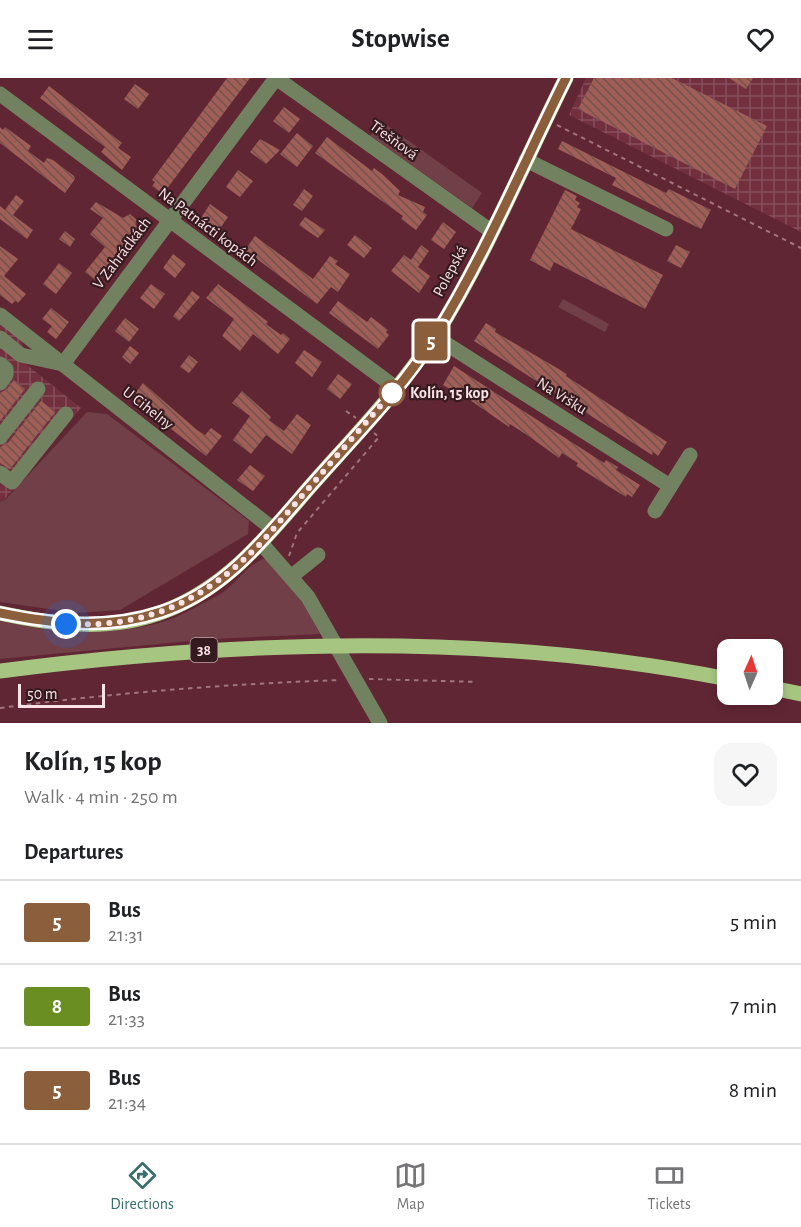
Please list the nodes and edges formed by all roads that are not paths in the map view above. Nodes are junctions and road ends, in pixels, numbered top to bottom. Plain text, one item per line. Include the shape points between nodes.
1 (276, 78) edge
2 (566, 78) edge
3 (0, 94) edge
4 (526, 160) junction
5 (169, 221) junction
6 (666, 229) dead end
7 (491, 231) junction
8 (0, 315) edge
9 (434, 336) junction
10 (0, 338) edge
11 (0, 364) edge
12 (63, 364) junction
13 (0, 383) edge
14 (396, 388) junction
15 (38, 389) dead end
16 (66, 414) dead end
17 (0, 437) edge
18 (690, 455) dead end
19 (0, 473) edge
20 (670, 486) junction
21 (656, 511) dead end
22 (273, 529) junction
23 (261, 543) junction
24 (318, 555) dead end
25 (292, 576) junction
26 (0, 613) edge
27 (0, 671) edge
28 (717, 677) edge
29 (783, 690) edge
30 (801, 694) edge
31 (380, 723) edge

1 - 5 street, V Zahrádkách
1 - 7 street, Třešňová
2 - 4 main road, Polepská
3 - 5 street, Na Patnácti kopách
4 - 6 street
4 - 7 main road, Polepská
5 - 12 street, V Zahrádkách
5 - 14 street, Na Patnácti kopách
7 - 9 main road, Polepská
8 - 12 street, U Cihelny
9 - 14 main road, Polepská
9 - 20 street, Na Vršku
10 - 12 street via 21,355
11 - 13 street via 6,375
12 - 22 street, U Cihelny
14 - 22 main road, Polepská
15 - 17 street
16 - 19 street via 12,482
18 - 20 street
20 - 21 street
22 - 23 main road, Polepská
23 - 25 street
23 - 26 main road, Polepská via 209,589 162,612 116,623 66,624
24 - 25 street
25 - 31 street
27 - 28 main road, 38 via 221,649 397,645 545,654
29 - 30 main road

